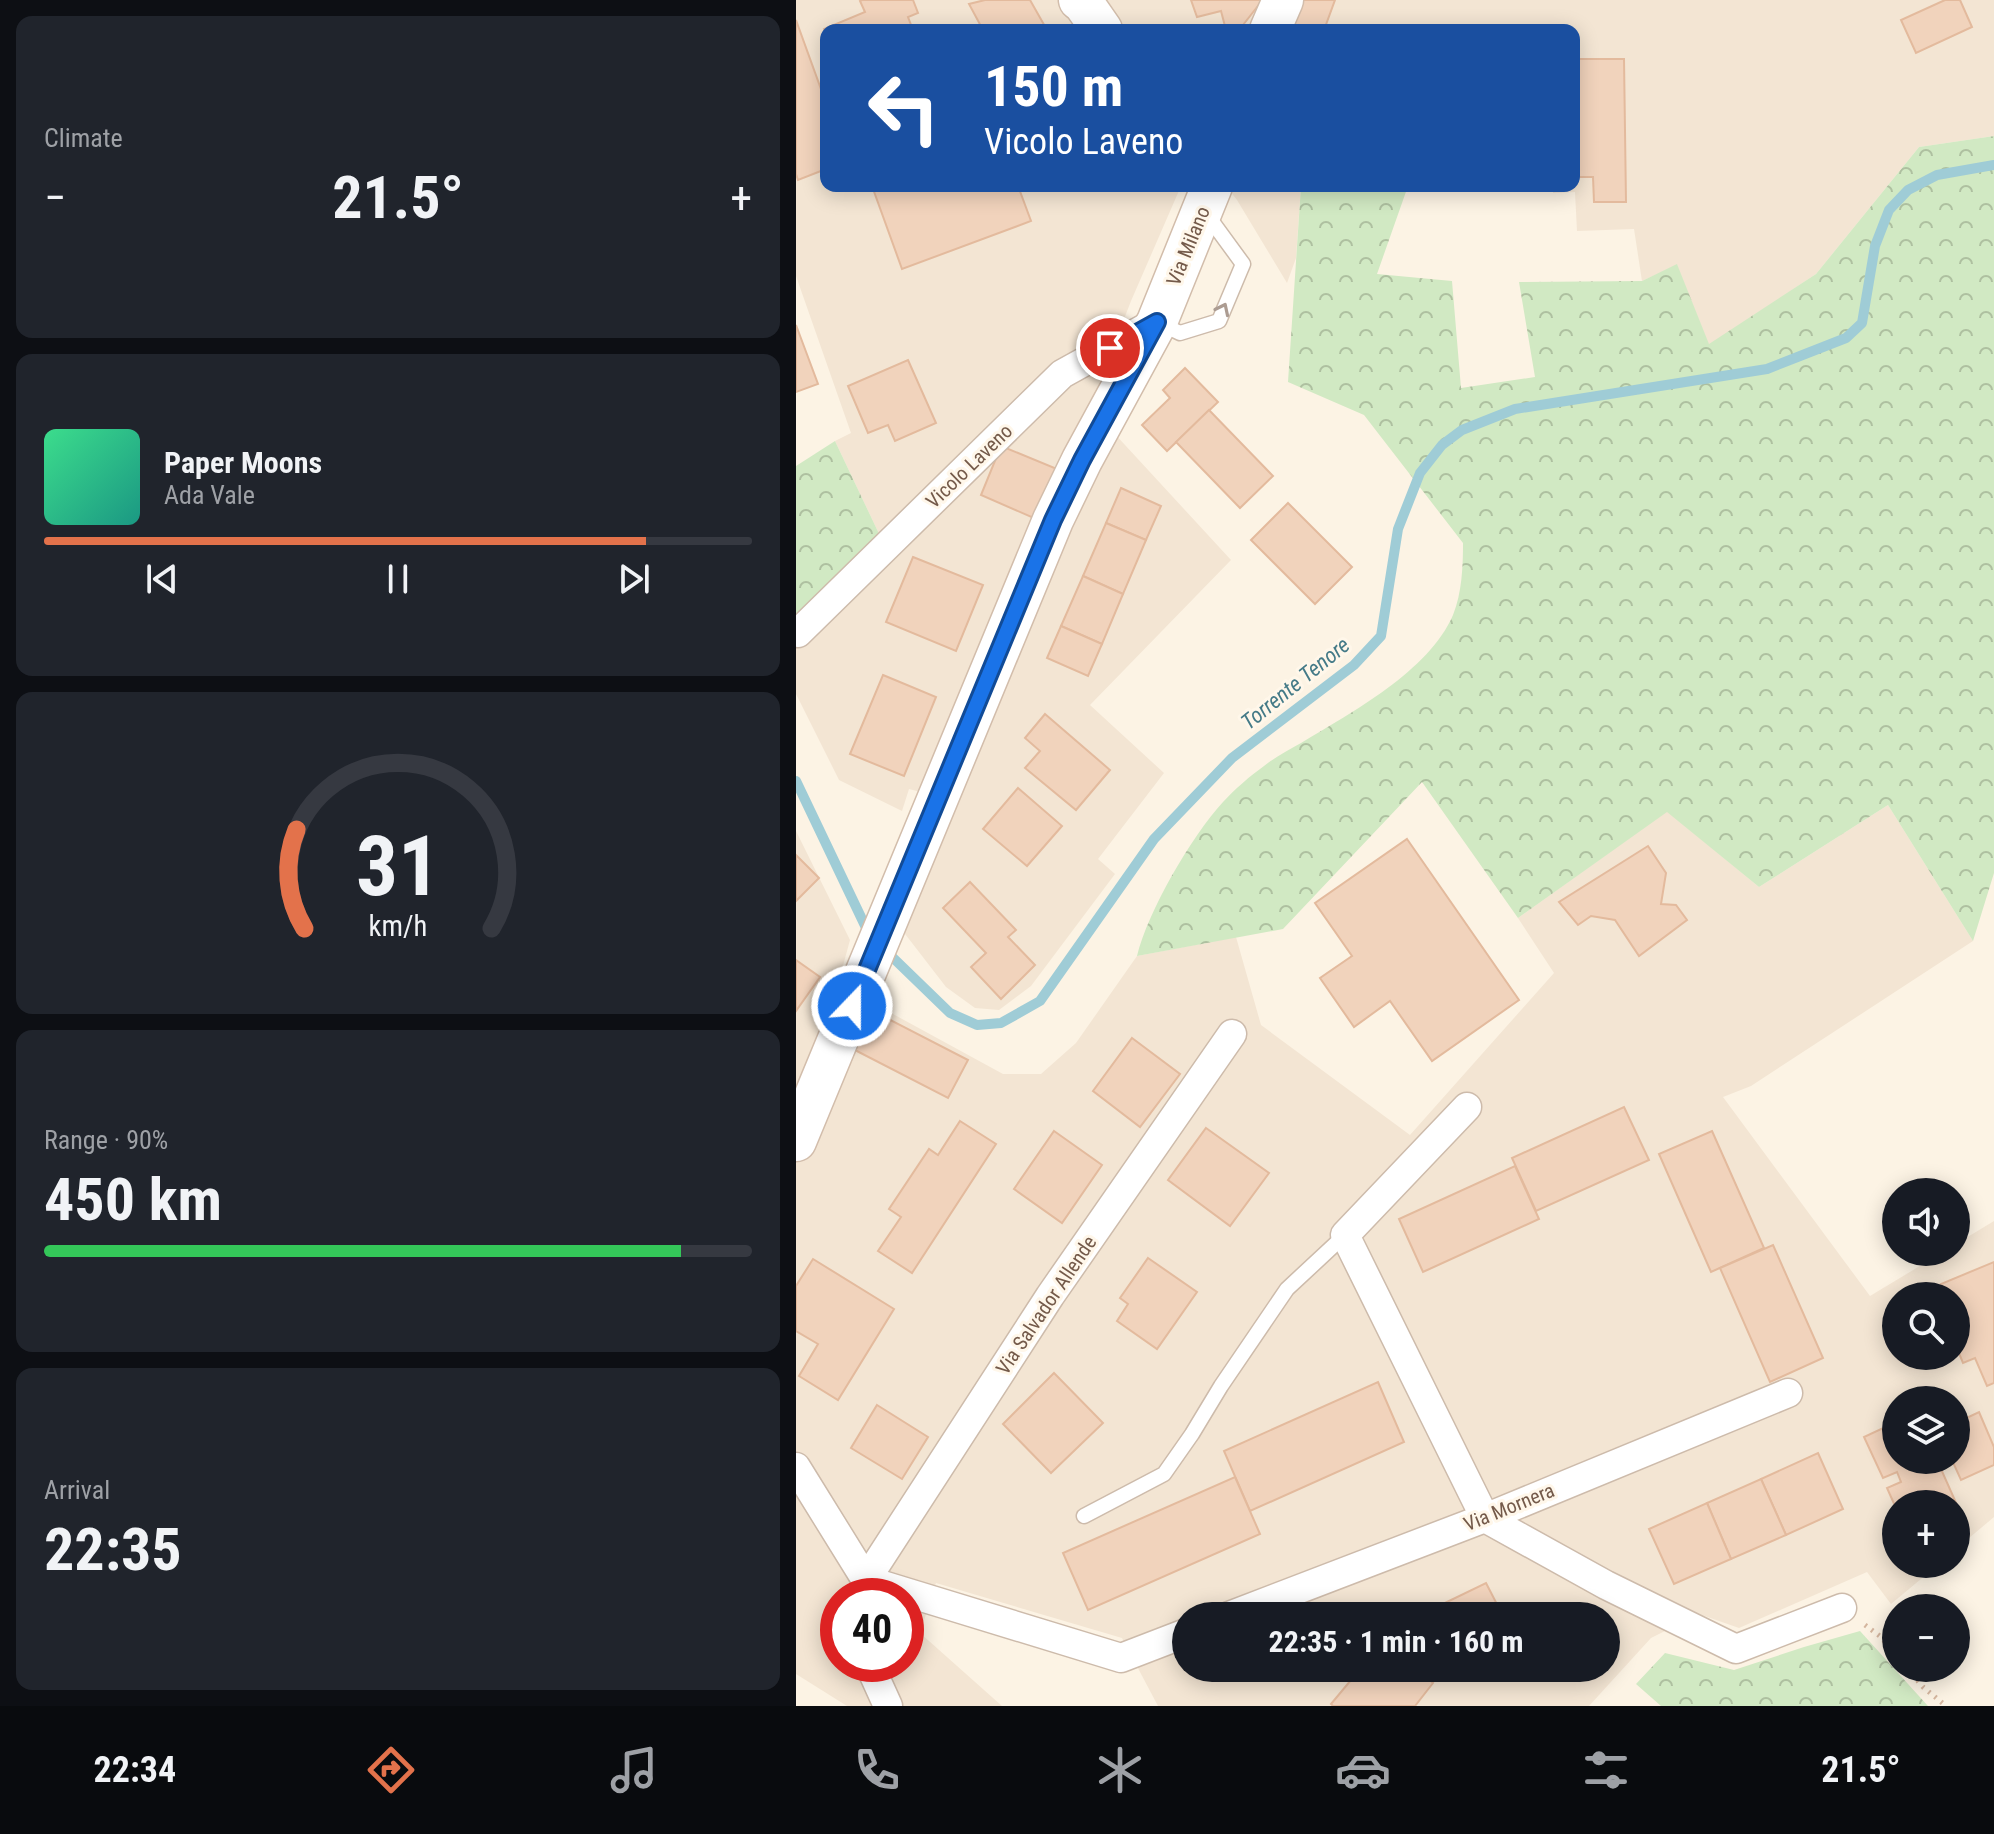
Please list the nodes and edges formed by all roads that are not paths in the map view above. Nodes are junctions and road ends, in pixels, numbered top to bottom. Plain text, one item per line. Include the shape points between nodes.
1 (1079, 0) edge
2 (1283, 0) edge
3 (1098, 24) edge
4 (1273, 24) edge
5 (1208, 198) edge
6 (1157, 322) junction
7 (798, 633) edge
8 (1232, 1034) dead end
9 (1467, 1107) dead end
10 (796, 1141) edge
11 (1345, 1235) junction
12 (1788, 1393) dead end
13 (796, 1467) edge
14 (1084, 1516) dead end
15 (1485, 1518) junction
16 (858, 1578) edge
17 (870, 1578) edge
18 (1266, 1602) edge
19 (924, 1604) edge
20 (1842, 1608) road end
21 (1172, 1638) edge
22 (877, 1682) edge
23 (888, 1706) edge

1 - 3 street
2 - 4 street
5 - 6 street, Via Milano
6 -> 5 lane via 1180,333 1219,321 1243,264
6 - 7 street, Vicolo Laveno via 1062,374
6 - 10 street, Via Milano via 1053,520
8 - 17 street, Via Salvador Allende via 1050,1296
9 - 11 street
11 - 14 lane via 1287,1289 1164,1474
11 - 15 street
12 - 15 street, Via Mornera
13 - 16 street
15 - 18 street, Via Mornera
15 - 20 street via 1736,1649
19 - 21 street via 1121,1658
22 - 23 street

